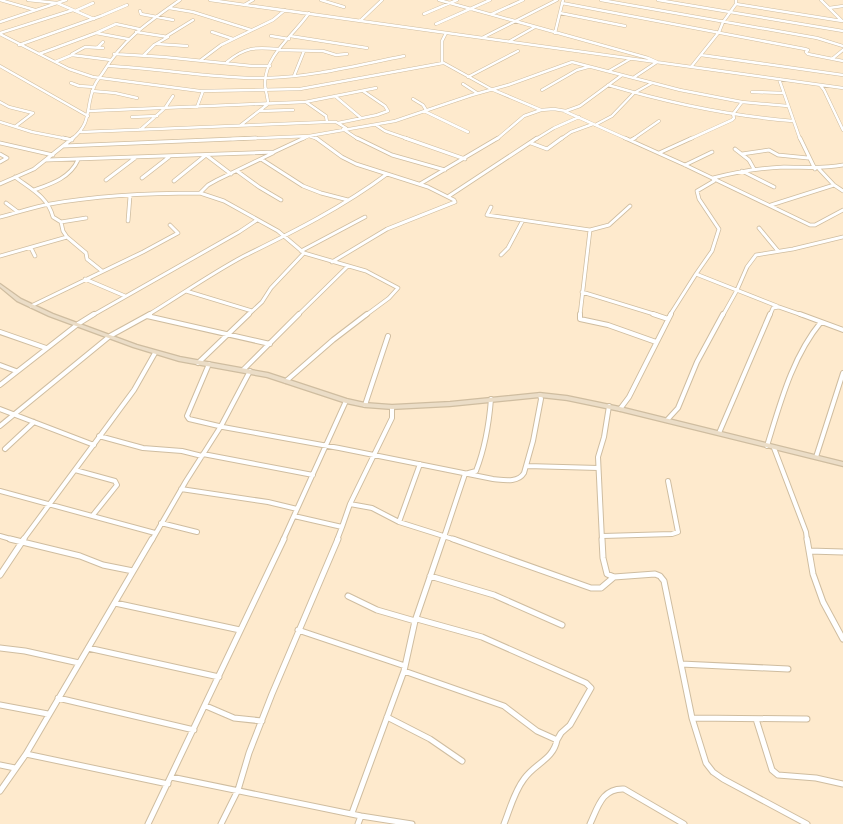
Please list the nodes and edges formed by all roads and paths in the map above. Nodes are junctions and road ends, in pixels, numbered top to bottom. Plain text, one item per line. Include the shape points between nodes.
1 (0, 0) edge
2 (28, 0) edge
3 (66, 0) edge
4 (180, 0) edge
5 (210, 0) edge
6 (253, 0) edge
7 (320, 0) edge
8 (382, 0) edge
9 (439, 0) edge
10 (457, 0) edge
11 (490, 0) edge
12 (523, 0) edge
13 (557, 0) edge
14 (601, 0) edge
15 (658, 0) edge
16 (736, 0) edge
17 (821, 0) edge
18 (563, 2) edge
19 (57, 3) junction
20 (93, 3) dead end
21 (450, 3) junction
22 (736, 4) junction
23 (127, 5) dead end
24 (243, 5) junction
25 (843, 6) edge
26 (344, 7) dead end
27 (169, 8) junction
28 (829, 8) junction
29 (471, 9) junction
30 (35, 10) junction
31 (74, 10) junction
32 (285, 10) junction
33 (140, 11) dead end
34 (309, 13) junction
35 (560, 13) junction
36 (729, 13) junction
37 (424, 14) dead end
38 (492, 15) junction
39 (843, 16) edge
40 (154, 17) junction
41 (838, 17) junction
42 (95, 19) junction
43 (173, 20) dead end
44 (193, 20) dead end
45 (360, 21) junction
46 (514, 21) junction
47 (842, 21) edge
48 (0, 22) edge
49 (723, 22) junction
50 (436, 24) dead end
51 (625, 26) dead end
52 (535, 27) junction
53 (139, 29) junction
54 (251, 30) junction
55 (843, 31) edge
56 (136, 32) junction
57 (212, 32) dead end
58 (719, 32) junction
59 (96, 33) junction
60 (446, 33) junction
61 (555, 33) junction
62 (0, 34) edge
63 (167, 36) junction
64 (271, 36) dead end
65 (289, 38) junction
66 (481, 38) junction
67 (128, 39) junction
68 (233, 39) junction
69 (103, 42) dead end
70 (510, 42) junction
71 (157, 44) junction
72 (19, 45) junction
73 (187, 46) dead end
74 (843, 46) edge
75 (97, 48) junction
76 (102, 48) dead end
77 (366, 48) dead end
78 (278, 49) junction
79 (843, 50) edge
80 (304, 51) junction
81 (518, 51) dead end
82 (39, 54) junction
83 (114, 54) junction
84 (347, 54) dead end
85 (72, 55) junction
86 (701, 55) junction
87 (143, 56) junction
88 (404, 56) dead end
89 (630, 59) junction
90 (832, 59) junction
91 (111, 60) junction
92 (201, 60) junction
93 (843, 61) edge
94 (55, 62) junction
95 (227, 62) junction
96 (443, 62) junction
97 (656, 62) junction
98 (0, 66) edge
99 (108, 66) junction
100 (270, 66) junction
101 (691, 66) junction
102 (589, 67) junction
103 (609, 71) junction
104 (622, 75) junction
105 (843, 75) edge
106 (294, 76) junction
107 (468, 77) junction
108 (99, 78) junction
109 (265, 78) junction
110 (633, 78) junction
111 (779, 79) junction
112 (71, 83) dead end
113 (652, 83) junction
114 (462, 84) dead end
115 (820, 84) junction
116 (608, 85) junction
117 (94, 87) junction
118 (376, 88) dead end
119 (843, 88) edge
120 (491, 89) junction
121 (203, 90) junction
122 (267, 90) junction
123 (363, 90) junction
124 (542, 90) dead end
125 (92, 91) junction
126 (752, 92) dead end
127 (477, 93) junction
128 (634, 93) junction
129 (784, 93) junction
130 (173, 96) dead end
131 (335, 96) junction
132 (137, 98) dead end
133 (413, 99) dead end
134 (0, 102) edge
135 (305, 102) junction
136 (742, 102) junction
137 (268, 104) junction
138 (788, 106) junction
139 (197, 107) junction
140 (165, 108) junction
141 (293, 110) dead end
142 (541, 110) junction
143 (89, 111) junction
144 (258, 111) junction
145 (425, 111) junction
146 (564, 111) junction
147 (733, 114) junction
148 (88, 116) junction
149 (157, 116) junction
150 (132, 117) dead end
151 (361, 118) junction
152 (579, 118) junction
153 (660, 121) dead end
154 (793, 121) junction
155 (0, 122) edge
156 (327, 122) junction
157 (838, 122) junction
158 (338, 123) junction
159 (843, 123) edge
160 (594, 124) junction
161 (241, 125) junction
162 (376, 125) junction
163 (16, 126) junction
164 (345, 129) junction
165 (140, 130) junction
166 (843, 130) edge
167 (81, 132) junction
168 (468, 132) dead end
169 (309, 136) junction
170 (72, 140) junction
171 (631, 140) junction
172 (0, 143) edge
173 (531, 143) junction
174 (64, 146) junction
175 (735, 149) dead end
176 (274, 152) junction
177 (712, 152) dead end
178 (659, 153) junction
179 (0, 154) edge
180 (742, 154) junction
181 (52, 155) junction
182 (206, 155) junction
183 (170, 156) junction
184 (135, 158) junction
185 (808, 158) junction
186 (261, 159) junction
187 (465, 159) junction
188 (47, 160) junction
189 (78, 160) junction
190 (0, 162) edge
191 (685, 165) junction
192 (843, 165) edge
193 (754, 169) junction
194 (817, 169) junction
195 (445, 170) junction
196 (236, 171) junction
197 (741, 171) junction
198 (231, 174) junction
199 (387, 174) junction
200 (15, 178) junction
201 (142, 178) dead end
202 (713, 178) junction
203 (106, 180) dead end
204 (174, 181) dead end
205 (0, 184) edge
206 (420, 184) junction
207 (834, 185) junction
208 (774, 187) dead end
209 (34, 190) junction
210 (843, 191) edge
211 (200, 193) junction
212 (130, 196) junction
213 (449, 196) junction
214 (281, 200) dead end
215 (348, 200) junction
216 (6, 203) dead end
217 (49, 204) junction
218 (770, 205) junction
219 (630, 206) dead end
220 (490, 207) dead end
221 (843, 210) edge
222 (18, 212) junction
223 (366, 217) dead end
224 (0, 218) edge
225 (86, 218) dead end
226 (257, 220) junction
227 (523, 220) junction
228 (128, 221) dead end
229 (61, 222) junction
230 (170, 225) dead end
231 (759, 228) dead end
232 (590, 230) junction
233 (67, 237) junction
234 (285, 237) junction
235 (843, 237) edge
236 (31, 248) junction
237 (778, 251) junction
238 (303, 252) junction
239 (500, 255) dead end
240 (0, 256) edge
241 (35, 256) dead end
242 (332, 262) junction
243 (348, 266) junction
244 (102, 271) junction
245 (696, 274) junction
246 (85, 279) junction
247 (0, 285) edge
248 (737, 290) junction
249 (186, 291) junction
250 (582, 292) junction
251 (125, 296) junction
252 (31, 306) junction
253 (777, 306) junction
254 (252, 311) junction
255 (147, 316) junction
256 (668, 320) junction
257 (821, 322) junction
258 (78, 324) junction
259 (843, 330) edge
260 (0, 332) edge
261 (228, 335) junction
262 (110, 336) junction
263 (388, 336) dead end
264 (656, 342) junction
265 (270, 344) junction
266 (46, 348) junction
267 (155, 353) junction
268 (198, 363) junction
269 (208, 364) junction
270 (0, 365) edge
271 (243, 370) junction
272 (16, 371) junction
273 (250, 371) junction
274 (843, 373) edge
275 (286, 381) junction
276 (0, 385) edge
277 (540, 395) junction
278 (491, 399) junction
279 (346, 401) junction
280 (365, 405) junction
281 (608, 406) junction
282 (392, 407) junction
283 (620, 408) junction
284 (0, 409) edge
285 (14, 414) junction
286 (667, 420) junction
287 (34, 422) junction
288 (0, 426) edge
289 (221, 426) junction
290 (719, 433) junction
291 (99, 436) junction
292 (94, 445) junction
293 (325, 445) junction
294 (770, 447) junction
295 (5, 449) dead end
296 (373, 454) junction
297 (202, 455) junction
298 (816, 457) junction
299 (420, 464) junction
300 (843, 464) edge
301 (526, 466) junction
302 (598, 468) junction
303 (75, 470) junction
304 (465, 474) junction
305 (313, 475) junction
306 (668, 481) dead end
307 (0, 490) edge
308 (181, 490) junction
309 (350, 504) junction
310 (50, 505) junction
311 (297, 509) junction
312 (93, 515) junction
313 (294, 516) junction
314 (399, 522) junction
315 (161, 523) junction
316 (342, 527) junction
317 (197, 532) dead end
318 (155, 533) junction
319 (0, 536) edge
320 (603, 536) junction
321 (444, 537) junction
322 (22, 541) junction
323 (809, 551) junction
324 (843, 552) edge
325 (133, 571) junction
326 (0, 575) edge
327 (430, 576) junction
328 (614, 577) junction
329 (348, 596) dead end
330 (115, 603) junction
331 (416, 620) junction
332 (562, 625) dead end
333 (240, 630) junction
334 (298, 630) junction
335 (843, 639) edge
336 (0, 648) edge
337 (88, 648) junction
338 (79, 663) junction
339 (681, 664) junction
340 (405, 668) junction
341 (788, 669) dead end
342 (219, 677) junction
343 (58, 698) junction
344 (0, 705) edge
345 (206, 706) junction
346 (48, 714) junction
347 (387, 717) junction
348 (692, 718) junction
349 (807, 718) dead end
350 (756, 719) junction
351 (262, 722) junction
352 (194, 730) junction
353 (557, 740) junction
354 (26, 754) junction
355 (462, 760) dead end
356 (0, 765) edge
357 (15, 768) junction
358 (171, 777) junction
359 (168, 784) junction
360 (843, 784) edge
361 (238, 790) junction
362 (0, 791) edge
363 (352, 813) junction
364 (361, 816) junction
365 (148, 824) edge
366 (221, 824) edge
367 (358, 824) edge
368 (412, 824) edge
369 (504, 824) edge
370 (590, 824) edge
371 (684, 824) edge
372 (807, 824) edge

1 - 30 street
2 - 19 street
3 - 19 street
4 - 27 street
5 - 24 street
6 - 24 street
7 - 26 street
8 - 45 street
9 - 21 street
10 - 21 street
11 - 29 street
12 - 38 street
13 - 46 street
14 - 49 street
15 - 36 street
16 - 22 street
17 - 28 street
18 - 35 street
18 - 58 street
19 - 30 street
19 - 31 street
20 - 31 street
21 - 29 street
21 - 37 street
22 - 36 street
22 - 47 street
23 - 42 street
24 - 32 street
25 - 28 street
27 - 40 street
27 - 54 street via 193,12
28 - 41 street
29 - 38 street
29 - 50 street
30 - 48 street
31 - 42 street
31 - 62 street
32 - 34 street
32 - 54 street via 273,20
33 - 40 street via 141,14
34 - 45 street
34 - 65 street
35 - 51 street
35 - 61 street
36 - 49 street
36 - 55 street
38 - 46 street
39 - 41 street
40 - 43 street
40 - 53 street
41 - 47 street
42 - 72 street
44 - 63 street
45 - 60 street
46 - 52 street
46 - 66 street
49 - 58 street
49 - 74 street via 817,38
52 - 61 street
52 - 70 street
53 - 56 street
53 - 59 street via 116,24
54 - 68 street
56 - 63 street
56 - 67 street
57 - 68 street
58 - 86 street
58 - 90 street via 807,49 808,54
59 - 67 street
59 - 82 street
60 - 66 street
60 - 96 street via 442,42
61 - 97 street
62 - 72 street
63 - 71 street
64 - 65 street
65 - 77 street
65 - 78 street
66 - 70 street
67 - 83 street
68 - 92 street
69 - 75 street
70 - 89 street
71 - 73 street
71 - 87 street
72 - 82 street
75 - 76 street
75 - 85 street via 85,47
78 - 80 street
78 - 95 street via 251,47 236,54
78 - 100 street
79 - 90 street
80 - 84 street
80 - 106 street
81 - 107 street
82 - 94 street
83 - 87 street
83 - 91 street
85 - 91 street
85 - 94 street
86 - 101 street
86 - 105 street
87 - 92 street
88 - 106 street
89 - 97 street
89 - 103 street
90 - 93 street
91 - 99 street
92 - 95 street
94 - 108 street
95 - 100 street
96 - 107 street
96 - 122 street via 300,89
97 - 101 street
97 - 110 street
98 - 148 street
99 - 108 street
99 - 109 street
100 - 109 street
101 - 111 street
102 - 103 street
102 - 120 street via 570,63
102 - 124 street via 577,70
103 - 104 street
104 - 110 street
104 - 116 street
106 - 109 street
107 - 120 street
108 - 117 street
108 - 121 street
109 - 122 street
110 - 113 street
111 - 115 street
111 - 129 street
112 - 117 street
113 - 128 street
113 - 136 street
114 - 127 street
115 - 119 street
115 - 157 street
116 - 128 street
116 - 146 street via 586,103
117 - 125 street
118 - 123 street
120 - 127 street
120 - 142 street
121 - 122 street
121 - 139 street
122 - 137 street
123 - 131 street
123 - 151 street via 388,111
125 - 132 street
125 - 143 street
126 - 129 street
127 - 145 street
128 - 147 street via 666,102
128 - 160 street via 612,116
129 - 138 street
130 - 140 street
131 - 135 street
131 - 151 street
133 - 145 street via 423,105
134 - 163 street via 33,113
135 - 137 street
135 - 156 street via 326,116
136 - 138 street
136 - 147 street
137 - 139 street
137 - 144 street
138 - 154 street
139 - 140 street
140 - 143 street
140 - 149 street
141 - 144 street
142 - 146 street
142 - 187 street via 524,116 502,136
143 - 148 street
144 - 161 street
145 - 162 street
145 - 168 street
146 - 152 street
147 - 154 street
147 - 178 street via 732,120
148 - 167 street
149 - 150 street
149 - 165 street
151 - 158 street
152 - 160 street
152 - 173 street via 554,127
153 - 171 street
154 - 185 street
155 - 163 street
156 - 158 street
156 - 161 street
157 - 159 street
157 - 166 street
158 - 164 street
160 - 171 street
160 - 173 street via 571,132 547,149
161 - 165 street
162 - 164 street
162 - 187 street via 385,131
163 - 170 street
164 - 169 street
164 - 195 street via 358,140 416,164
165 - 167 street
167 - 170 street
169 - 174 street
169 - 176 street
169 - 199 street via 316,138 349,161
170 - 174 street
171 - 178 street
172 - 181 street
173 - 213 street
174 - 181 street
175 - 180 street
176 - 182 street
176 - 186 street
177 - 191 street
178 - 191 street
179 - 190 street via 7,158
180 - 185 street via 769,150 778,155
180 - 193 street via 750,160
181 - 188 street
182 - 183 street
182 - 198 street
182 - 204 street
183 - 184 street
183 - 201 street
184 - 189 street
184 - 203 street
185 - 194 street
186 - 196 street
186 - 215 street via 310,189
187 - 195 street
188 - 189 street
188 - 200 street
189 - 209 street via 77,165 62,179
191 - 202 street
192 - 194 street
193 - 194 street
193 - 197 street
194 - 207 street
195 - 206 street
196 - 198 street
196 - 214 street
197 - 202 street
197 - 208 street
198 - 211 street via 208,185
199 - 206 street
199 - 215 street
200 - 205 street
200 - 209 street
202 - 218 street
202 - 245 street via 714,182 697,191 719,229 712,251
206 - 213 street
207 - 210 street
207 - 218 street
209 - 217 street
211 - 212 street
211 - 226 street via 224,201
212 - 217 street
212 - 228 street
213 - 242 street via 455,202 453,204 387,229
215 - 234 street
216 - 222 street
217 - 222 street
217 - 229 street via 53,216
218 - 221 street via 812,225
219 - 232 street via 607,227
220 - 227 street via 486,217
222 - 224 street
223 - 238 street
225 - 229 street
226 - 234 street
226 - 251 street
227 - 232 street
227 - 239 street via 508,248
229 - 233 street
230 - 244 street via 178,233
231 - 237 street
232 - 250 street
233 - 236 street
233 - 244 street
234 - 238 street
234 - 249 street via 243,257
235 - 237 street via 794,250
236 - 240 street
236 - 241 street
237 - 248 street via 752,258
238 - 242 street
238 - 254 street
242 - 243 street
243 - 265 street
243 - 275 street via 366,271 393,284 398,290 333,340
244 - 246 street
245 - 248 street
245 - 256 street
246 - 251 street
246 - 252 street
247 - 252 street
248 - 253 street
248 - 286 street via 697,362 678,408
249 - 254 street
249 - 255 street
250 - 256 street
250 - 264 street via 580,319 608,325
251 - 258 street
252 - 258 street
253 - 257 street
253 - 290 street via 771,311
254 - 261 street
255 - 261 street
255 - 262 street
256 - 264 street
257 - 259 street
257 - 294 street via 813,329 800,356 778,411
258 - 262 street
258 - 266 street
260 - 266 street
261 - 265 street
261 - 268 street
262 - 267 street
262 - 285 street
263 - 280 street
264 - 283 street via 629,397
265 - 271 street
266 - 272 street
267 - 268 street
267 - 291 street via 134,390
268 - 269 street
269 - 271 street
269 - 289 street via 187,416 189,419
270 - 272 street
271 - 273 street
272 - 276 street
273 - 275 street
273 - 289 street
274 - 298 street
275 - 279 street
277 - 278 street
277 - 281 street
277 - 301 street
278 - 282 street
278 - 304 street via 489,429 481,461 476,471
279 - 280 street
279 - 293 street
280 - 282 street
281 - 283 street
281 - 302 street
282 - 296 street via 392,418
283 - 286 street
284 - 285 street
285 - 287 street
285 - 288 street
286 - 290 street
287 - 292 street
287 - 295 street
289 - 293 street
289 - 297 street
290 - 294 street
291 - 292 street
291 - 297 street via 143,448
292 - 303 street
293 - 296 street
293 - 305 street
294 - 298 street
294 - 323 street via 806,532
296 - 299 street
296 - 309 street
297 - 305 street
297 - 308 street
298 - 300 street
299 - 304 street
299 - 314 street
301 - 302 street
301 - 304 street via 522,477 513,481
302 - 320 street
303 - 310 street
303 - 312 street via 116,481 117,485
304 - 321 street
305 - 311 street
306 - 320 street via 678,532
307 - 310 street
308 - 311 street via 278,503
308 - 315 street
309 - 314 street via 372,508
309 - 316 street
310 - 312 street
310 - 322 street
311 - 313 street
312 - 318 street
313 - 316 street
313 - 333 street
314 - 321 street
315 - 317 street
315 - 318 street
316 - 334 street
318 - 325 street
319 - 322 street
320 - 328 street via 606,572
321 - 327 street
321 - 328 street via 477,546 591,588 601,588
322 - 325 street via 80,556 103,565
322 - 326 street
323 - 324 street
323 - 335 street via 813,574 823,602
325 - 330 street
327 - 331 street
327 - 332 street via 494,595
328 - 339 street via 655,574 664,581
329 - 331 street via 377,610
330 - 333 street
330 - 337 street
331 - 340 street
331 - 353 street via 482,637 589,685 590,688 570,725
333 - 342 street
334 - 340 street
334 - 351 street
336 - 338 street
337 - 338 street
337 - 342 street
338 - 343 street
339 - 341 street
339 - 348 street
340 - 347 street
340 - 353 street via 498,703 537,731
342 - 345 street
343 - 346 street
343 - 352 street
344 - 346 street
345 - 351 street via 234,718
345 - 352 street
346 - 354 street
347 - 355 street via 430,739
347 - 363 street
348 - 350 street
348 - 372 street via 706,763 713,772 757,799
349 - 350 street
350 - 360 street via 775,773
351 - 361 street
352 - 358 street
353 - 369 street via 555,750 521,783
354 - 357 street
354 - 359 street
356 - 357 street
357 - 362 street
358 - 359 street
358 - 361 street
359 - 365 street
361 - 363 street
361 - 366 street
363 - 364 street
364 - 367 street
364 - 368 street
370 - 371 street via 605,794 616,787 627,790

